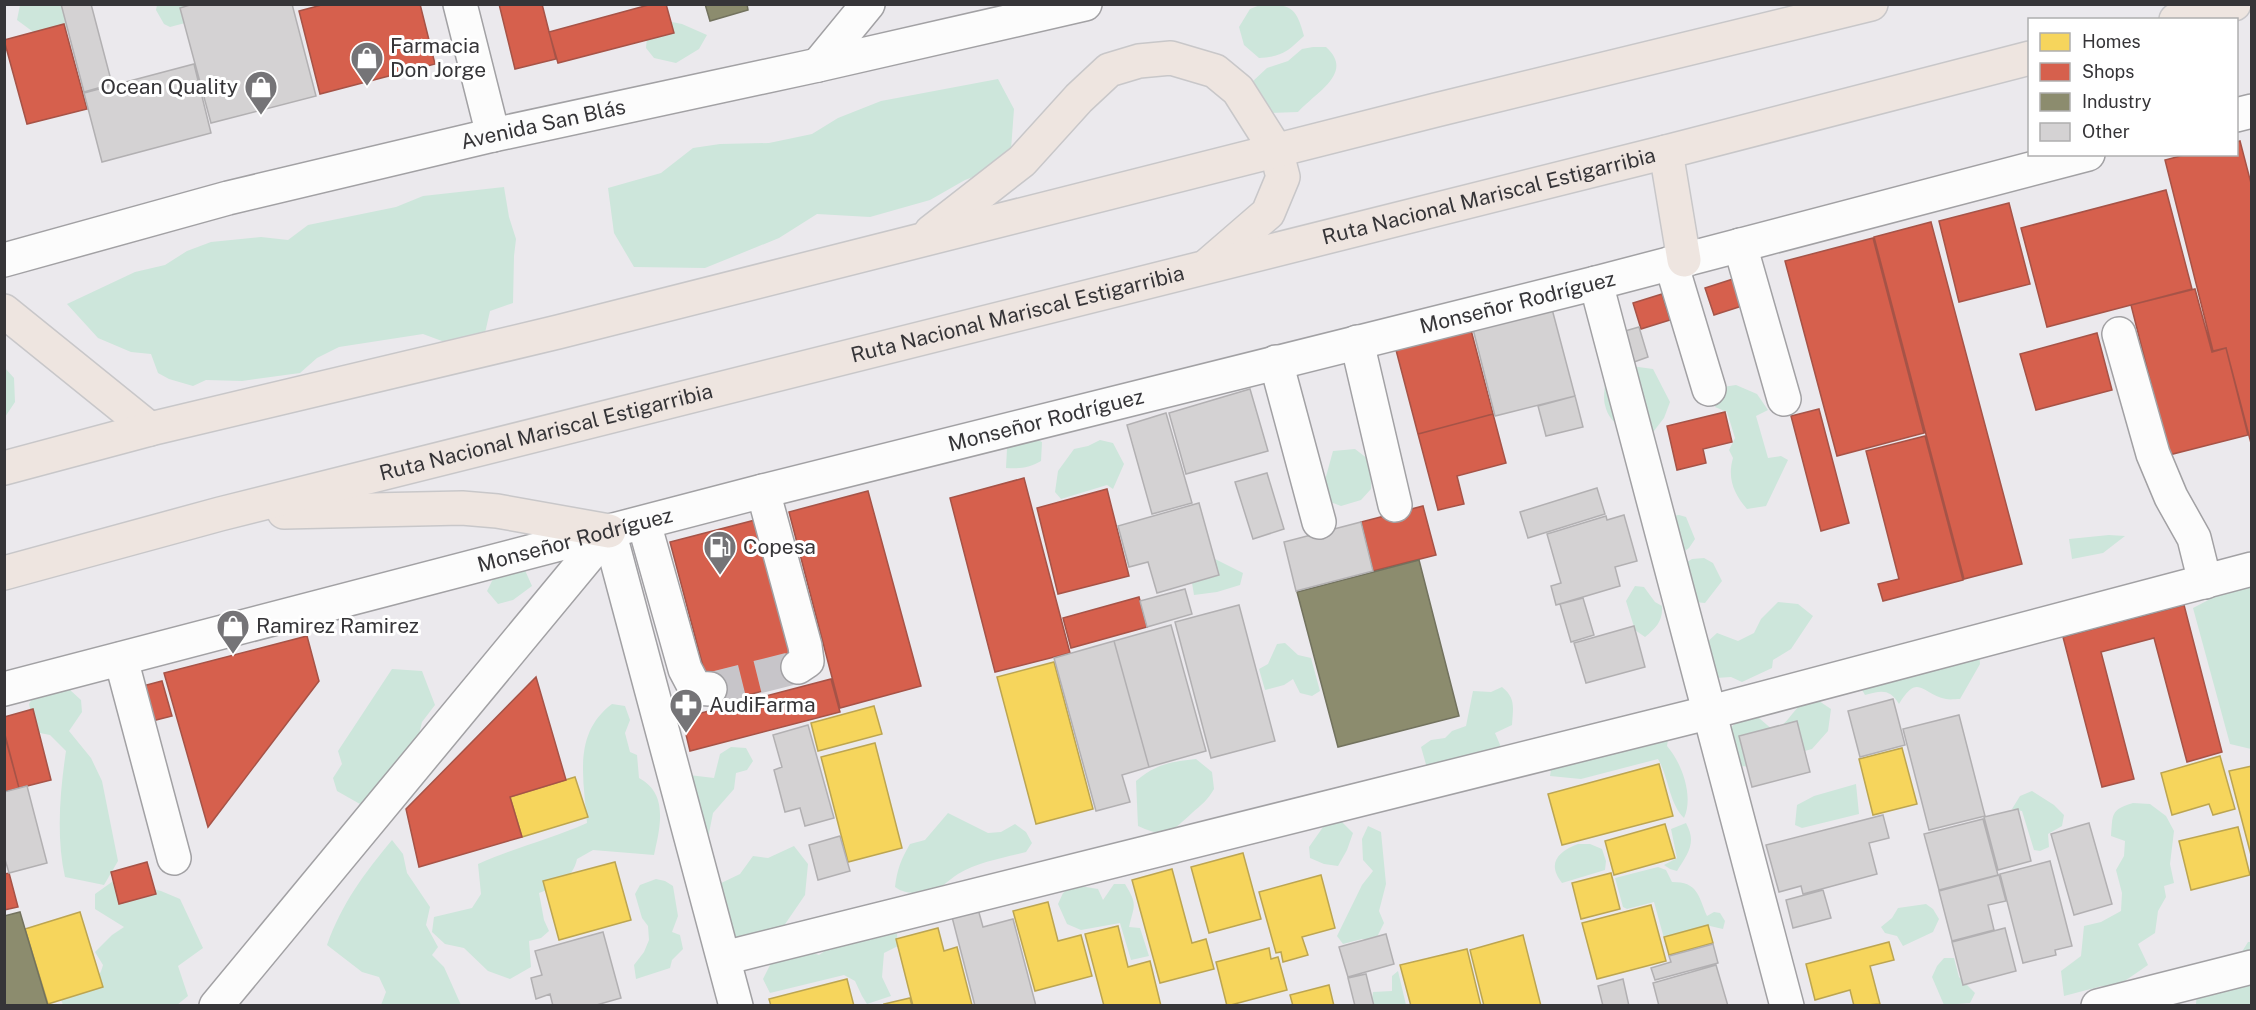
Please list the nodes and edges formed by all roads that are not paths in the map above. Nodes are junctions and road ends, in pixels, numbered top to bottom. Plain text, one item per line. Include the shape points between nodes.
1 (460, 4) edge
2 (868, 4) edge
3 (1086, 4) edge
4 (1871, 4) edge
5 (2234, 4) edge
6 (1039, 11) edge
7 (2183, 18) edge
8 (2028, 59) edge
9 (818, 65) junction
10 (493, 135) junction
11 (1276, 150) junction
12 (1666, 152) junction
13 (2080, 156) edge
14 (920, 240) junction
15 (1740, 245) junction
16 (4, 260) edge
17 (1677, 261) junction
18 (1206, 267) junction
19 (1596, 283) junction
20 (4, 311) edge
21 (2119, 334) dead end
22 (1357, 342) junction
23 (1276, 362) junction
24 (1709, 389) dead end
25 (1784, 399) dead end
26 (150, 429) junction
27 (4, 468) edge
28 (763, 491) junction
29 (1395, 505) dead end
30 (220, 514) junction
31 (1319, 522) dead end
32 (644, 523) junction
33 (609, 531) junction
34 (2252, 570) edge
35 (4, 573) edge
36 (2205, 582) junction
37 (121, 659) junction
38 (798, 667) dead end
39 (4, 689) edge
40 (710, 689) dead end
41 (1711, 712) junction
42 (174, 858) dead end
43 (724, 958) junction
44 (2252, 967) edge
45 (216, 1005) edge
46 (736, 1005) edge
47 (1787, 1005) edge
48 (2098, 1005) edge

1 - 10 street
2 - 9 street
3 - 6 street, Avenida San Blás
4 - 11 highway
5 - 7 highway
6 - 9 street, Avenida San Blás
8 - 12 highway, Ruta Nacional Mariscal Estigarribia
9 - 10 street, Avenida San Blás
10 - 16 street, Avenida San Blás via 228,198
11 - 14 highway
11 - 14 highway via 1238,90 1215,71 1171,58 1139,61 1109,70 1022,161
11 - 18 highway via 1283,177 1268,213
12 - 17 highway
12 - 18 highway, Ruta Nacional Mariscal Estigarribia
13 - 15 street, Monseñor Rodríguez
14 - 26 highway via 558,332
15 - 17 street, Monseñor Rodríguez
15 - 25 street
17 - 19 street, Monseñor Rodríguez
17 - 24 street
18 - 30 highway, Ruta Nacional Mariscal Estigarribia
19 - 22 street, Monseñor Rodríguez
19 - 41 street
20 - 26 highway
21 - 36 street via 2153,454 2194,538
22 - 23 street, Monseñor Rodríguez
22 - 29 street
23 - 28 street, Monseñor Rodríguez
23 - 31 street
26 - 27 highway
28 - 32 street, Monseñor Rodríguez
28 - 38 street via 805,646 807,661
30 - 33 highway via 462,508
30 - 35 highway, Ruta Nacional Mariscal Estigarribia
32 - 33 street, Monseñor Rodríguez
32 - 40 street via 685,669 695,688
33 - 37 street, Monseñor Rodríguez
33 - 43 street
33 - 45 street
34 - 36 street
36 - 41 street
37 - 39 street, Monseñor Rodríguez
37 - 42 street
41 - 43 street
41 - 47 street
43 - 46 street
44 - 48 street

